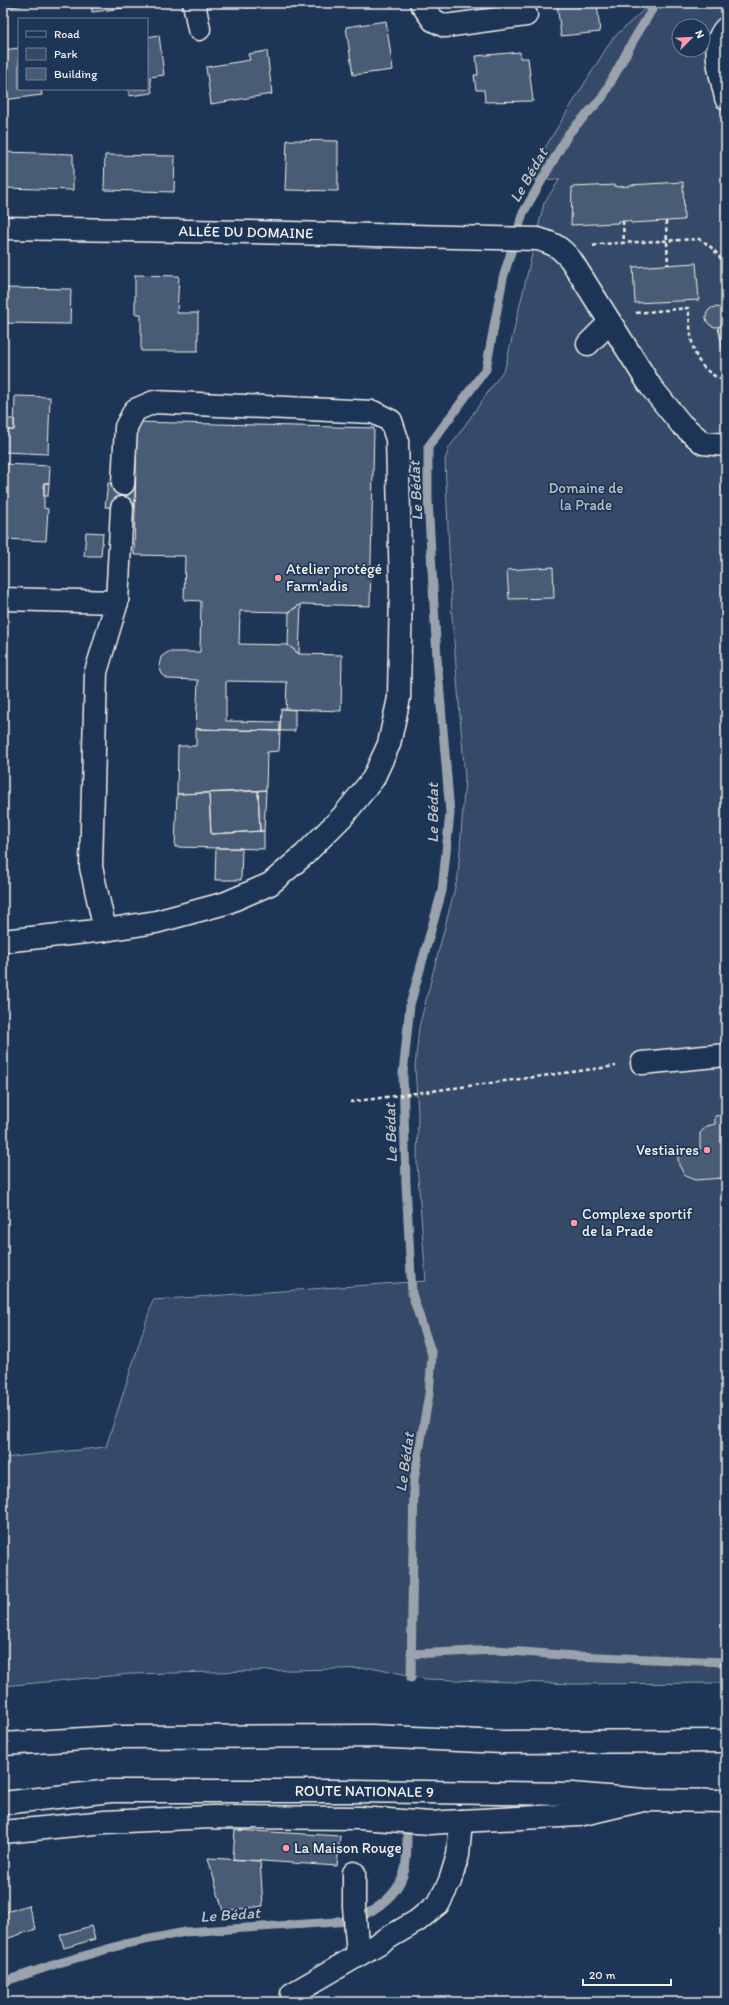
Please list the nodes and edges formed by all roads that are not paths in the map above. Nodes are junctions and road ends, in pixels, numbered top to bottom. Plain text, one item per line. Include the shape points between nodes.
1 (194, 3) edge
2 (421, 3) edge
3 (526, 15) dead end
4 (199, 28) dead end
5 (726, 28) edge
6 (726, 98) edge
7 (3, 228) edge
8 (609, 323) junction
9 (588, 344) dead end
10 (726, 445) edge
11 (123, 484) dead end
12 (122, 508) dead end
13 (3, 599) edge
14 (117, 602) junction
15 (105, 930) junction
16 (3, 941) edge
17 (726, 1054) edge
18 (642, 1063) road end
19 (726, 1741) edge
20 (3, 1744) edge
21 (644, 1800) junction
22 (726, 1801) edge
23 (3, 1803) edge
24 (461, 1821) junction
25 (3, 1832) edge
26 (354, 1872) dead end
27 (358, 1955) junction
28 (292, 1994) dead end

1 - 4 main road
2 - 3 main road via 433,20 445,26
5 - 6 main road via 721,32 717,50
7 - 8 main road, ALLÉE DU DOMAINE via 538,240 559,246 571,260
8 - 9 main road
8 - 10 main road, ALLÉE DU DOMAINE via 651,387 681,424 703,443
11 - 15 main road via 126,427 135,410 154,402 373,412 391,421 397,439 401,588 399,698 389,744 373,779 343,816 270,884 226,903 156,922
12 - 14 main road
13 - 14 main road
14 - 15 main road via 96,672 91,868
15 - 16 main road
17 - 18 main road
19 - 20 main road via 502,1742 315,1736 116,1737
21 - 22 main road, ROUTE NATIONALE 9
21 - 23 main road, ROUTE NATIONALE 9 via 571,1794 111,1791
21 - 24 main road via 579,1815
24 - 25 main road via 430,1823 360,1818 212,1817 105,1822
24 - 27 main road via 458,1855 450,1881 438,1903 417,1921
26 - 27 main road
27 - 28 main road

